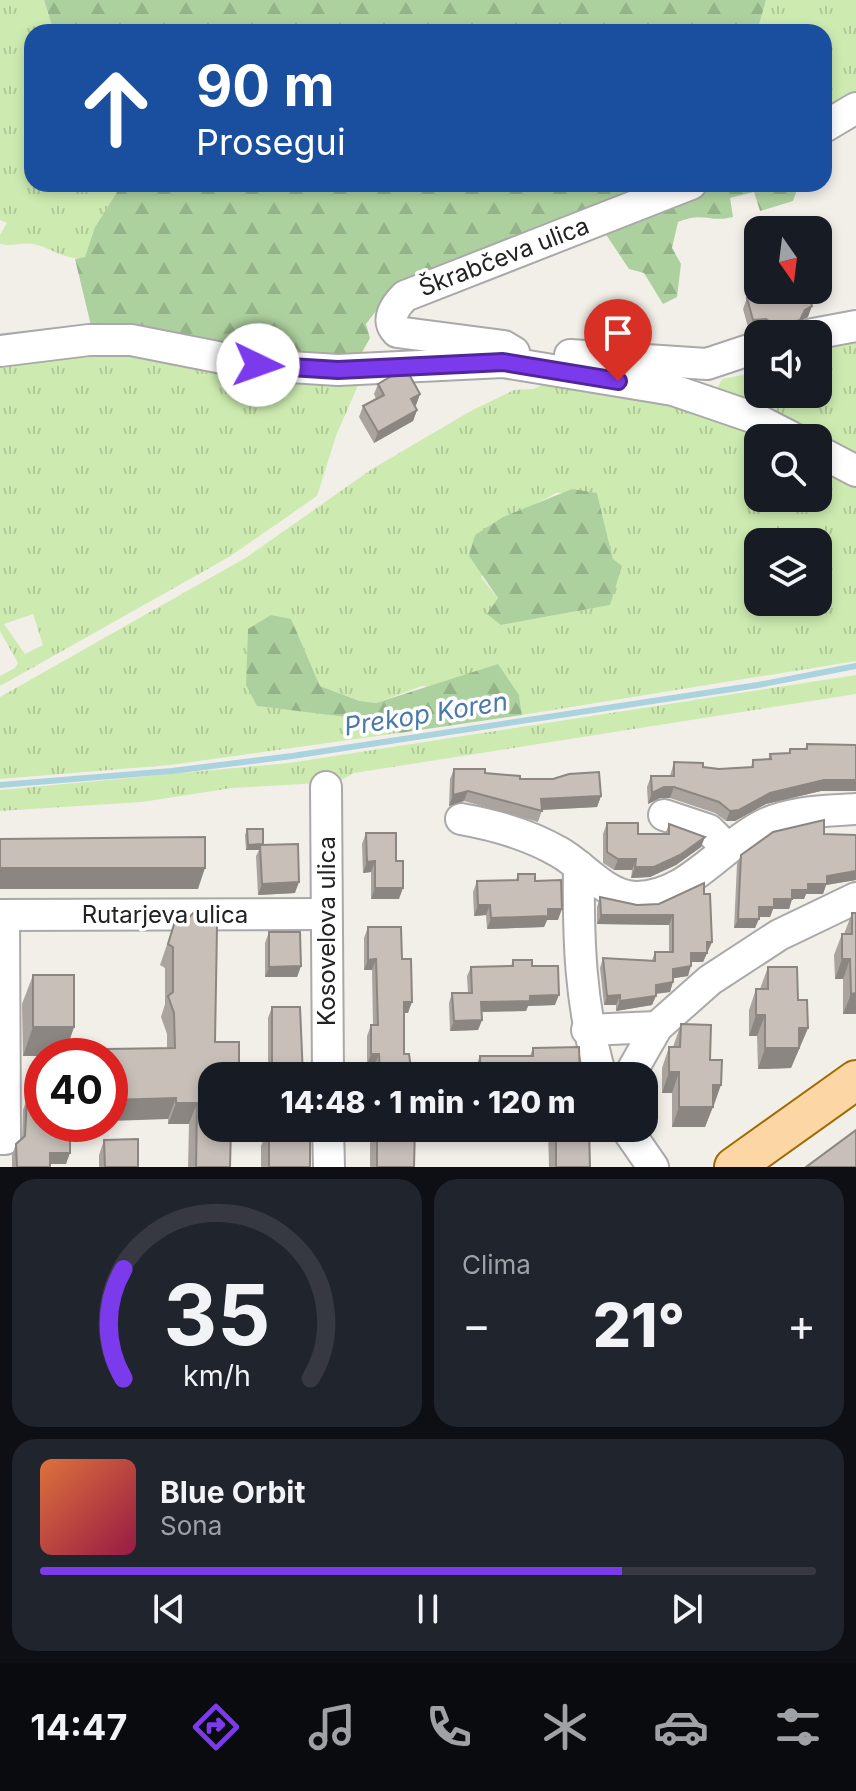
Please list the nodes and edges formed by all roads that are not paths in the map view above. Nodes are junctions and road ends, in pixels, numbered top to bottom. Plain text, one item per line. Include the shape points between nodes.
1 (856, 108) edge
2 (832, 122) edge
3 (671, 192) edge
4 (856, 326) edge
5 (832, 330) edge
6 (0, 351) edge
7 (744, 352) edge
8 (537, 367) junction
9 (766, 424) edge
10 (832, 458) edge
11 (856, 471) edge
12 (326, 787) dead end
13 (856, 809) edge
14 (664, 815) dead end
15 (461, 819) dead end
16 (726, 847) junction
17 (579, 866) junction
18 (856, 898) edge
19 (326, 914) junction
20 (2, 915) edge
21 (657, 1027) junction
22 (587, 1030) junction
23 (328, 1062) edge
24 (597, 1062) edge
25 (637, 1062) edge
26 (856, 1080) edge
27 (0, 1139) edge
28 (328, 1142) edge
29 (636, 1142) edge
30 (329, 1167) edge
31 (653, 1167) edge
32 (734, 1167) edge

1 - 2 street
3 - 8 street, Škrabčeva ulica via 405,296 392,311 397,332 504,346
4 - 5 street
6 - 8 street via 131,340 258,365 338,370 503,362
7 - 8 street via 707,364 552,354
8 - 9 street via 673,390
10 - 11 street
12 - 19 street, Kosovelova ulica
13 - 16 street via 806,812 764,824
14 - 16 street via 709,830
15 - 17 street via 537,841
16 - 17 street via 683,885 661,895 633,898
17 - 22 street via 578,955
18 - 21 street via 756,950 710,980
19 - 20 street, Rutarjeva ulica
19 - 23 street, Kosovelova ulica
20 - 27 street, Rutarjeva ulica via 5,1139
21 - 22 street
21 - 25 street
22 - 24 street
26 - 32 main road
28 - 30 street
29 - 31 street

